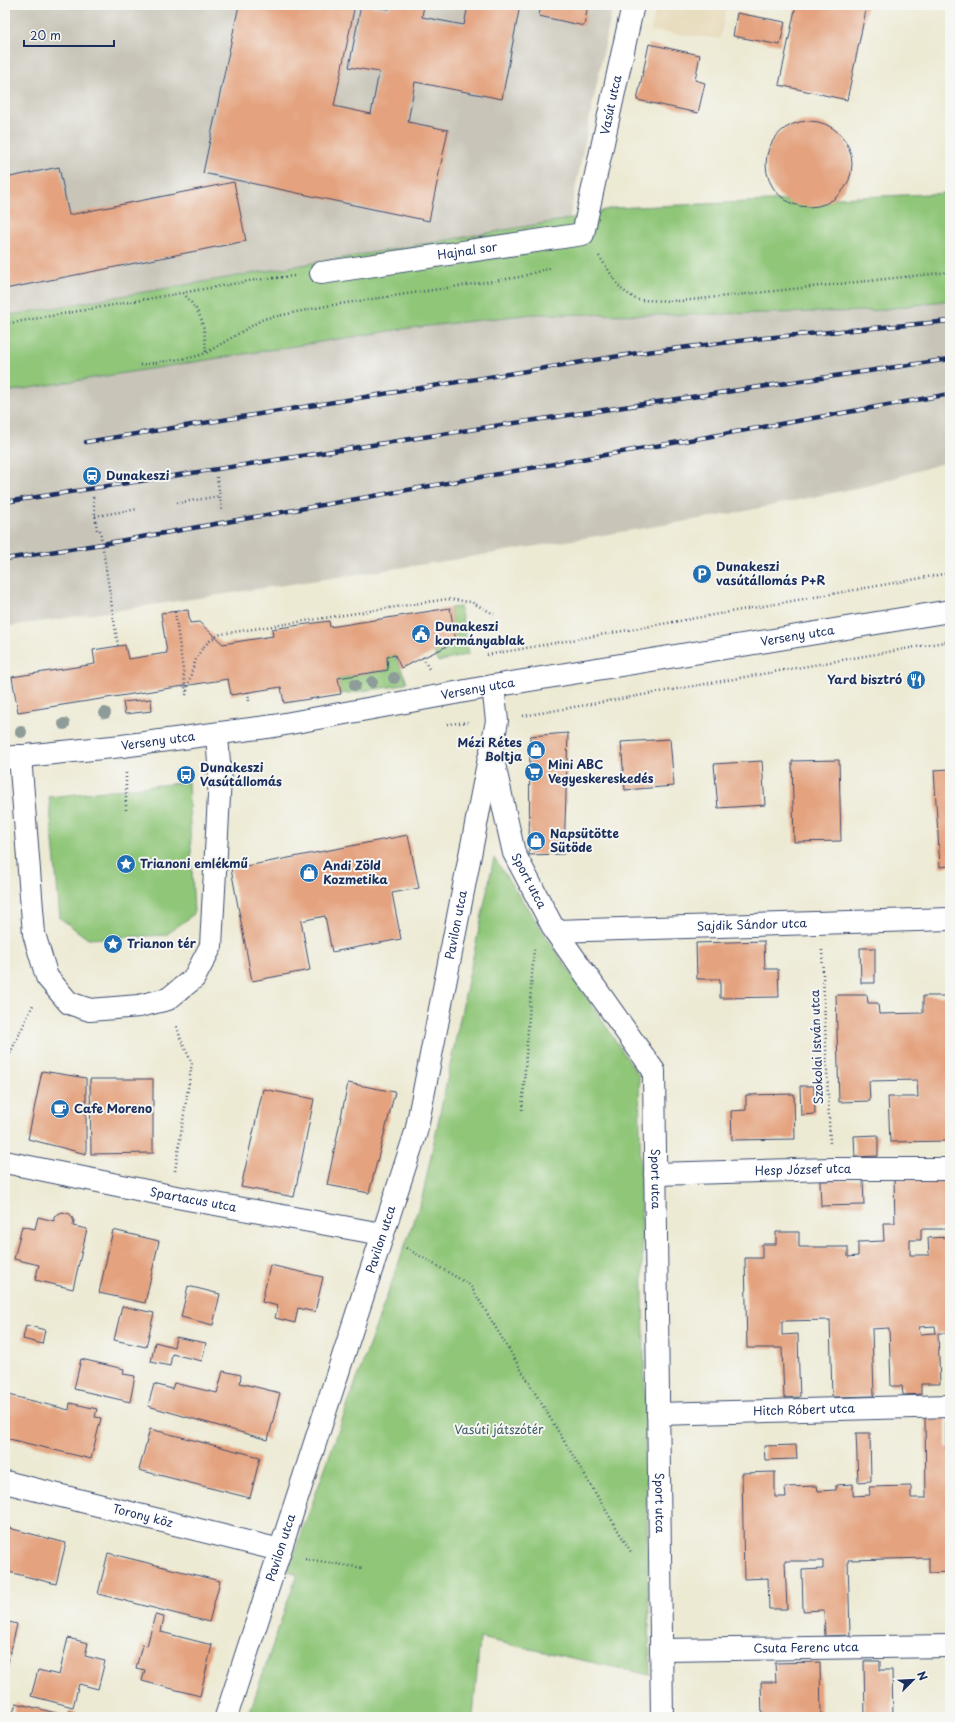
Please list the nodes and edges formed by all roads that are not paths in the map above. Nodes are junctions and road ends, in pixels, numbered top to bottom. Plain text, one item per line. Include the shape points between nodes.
1 (633, 5) edge
2 (583, 234) joint
3 (322, 273) road end
4 (950, 611) edge
5 (493, 686) junction
6 (217, 734) junction
7 (491, 751) junction
8 (13, 757) edge
9 (950, 919) edge
10 (555, 932) junction
11 (5, 1162) edge
12 (950, 1169) edge
13 (655, 1174) junction
14 (382, 1234) junction
15 (950, 1406) edge
16 (658, 1414) junction
17 (5, 1482) edge
18 (280, 1550) junction
19 (950, 1646) edge
20 (661, 1650) junction
21 (226, 1717) edge
22 (662, 1717) edge

1 - 2 street, Vasút utca
2 - 3 street, Hajnal sor
4 - 5 street, Verseny utca
5 - 6 street, Verseny utca via 336,716
5 - 7 street, Sport utca via 497,721
6 - 8 street, Verseny utca
6 - 8 street via 220,777 211,946 194,978 168,999 139,1006 90,1010 69,1003 47,977 34,934
7 - 10 street, Sport utca via 514,853
7 - 14 street, Pavilon utca via 416,1132
9 - 10 street, Sajdik Sándor utca
10 - 13 street, Sport utca via 654,1071
11 - 14 street, Spartacus utca via 171,1196
12 - 13 street, Hesp József utca
13 - 16 street, Sport utca
14 - 18 street, Pavilon utca
15 - 16 street, Hitch Róbert utca
16 - 20 street, Sport utca
17 - 18 street, Torony köz
18 - 21 street, Pavilon utca
19 - 20 street, Csuta Ferenc utca
20 - 22 street, Sport utca

